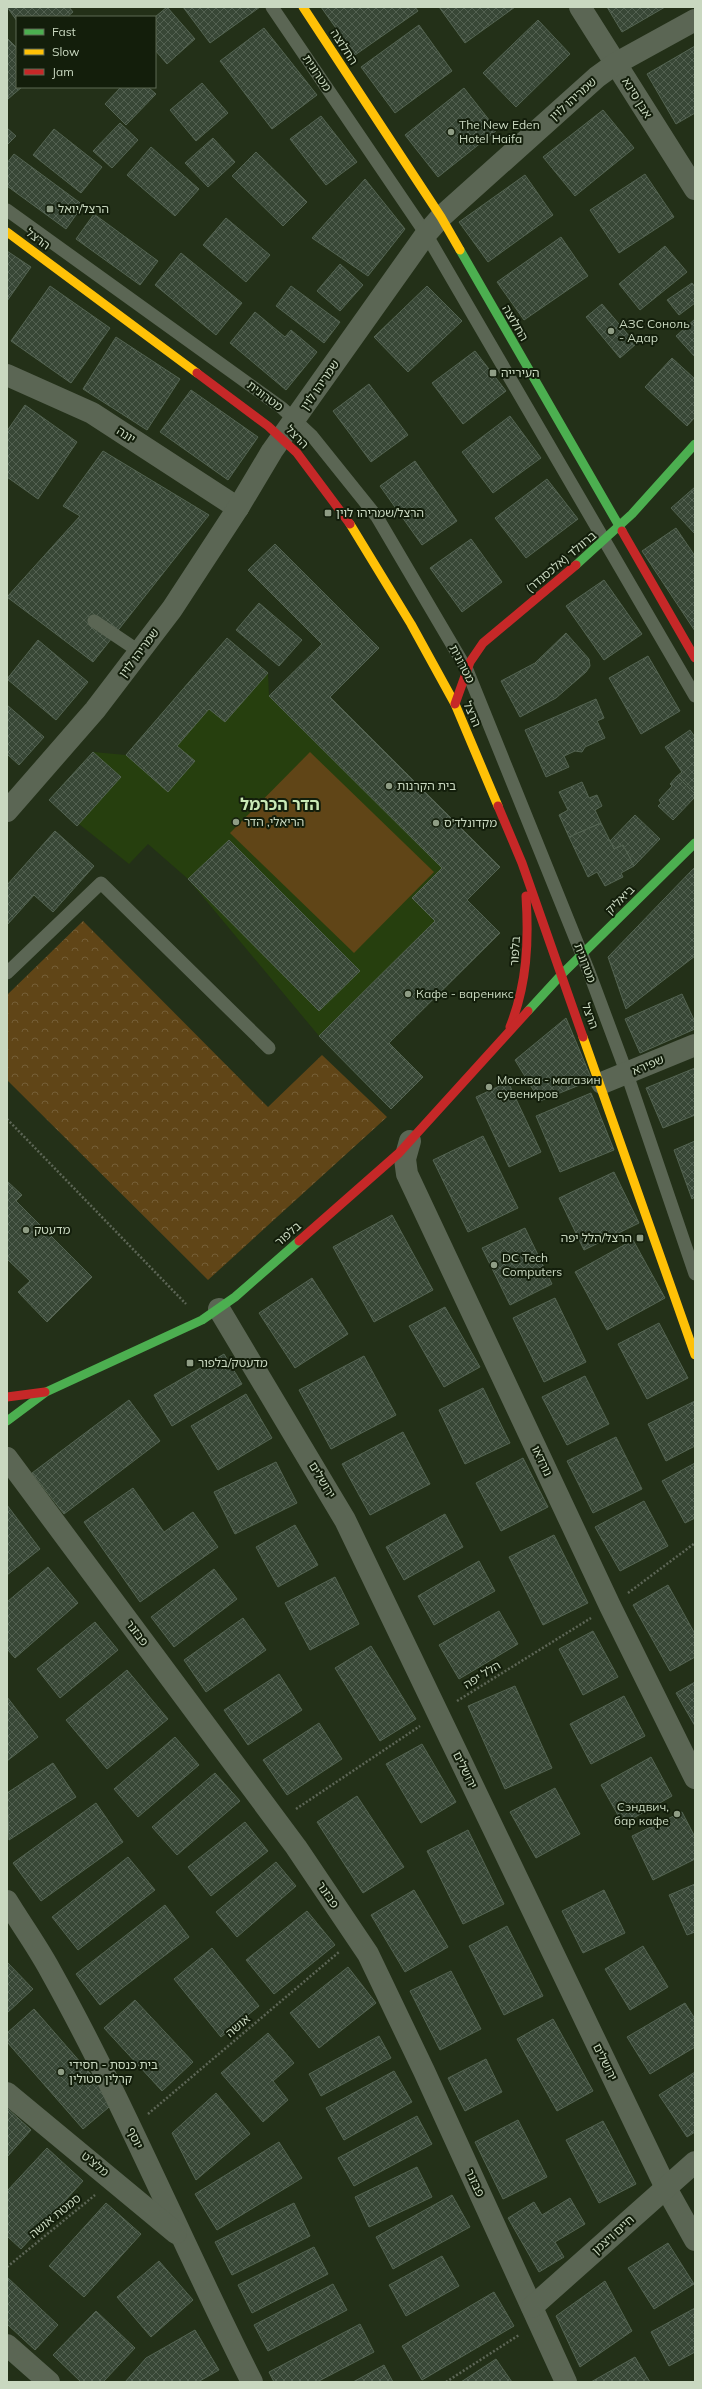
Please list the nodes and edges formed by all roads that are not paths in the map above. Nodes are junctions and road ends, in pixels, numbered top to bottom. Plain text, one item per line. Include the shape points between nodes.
1 (272, 7) edge
2 (303, 7) edge
3 (580, 7) edge
4 (695, 20) edge
5 (615, 64) junction
6 (695, 189) edge
7 (7, 210) edge
8 (441, 217) junction
9 (7, 232) edge
10 (426, 234) junction
11 (7, 375) edge
12 (295, 419) junction
13 (282, 438) junction
14 (695, 444) edge
15 (238, 508) junction
16 (618, 527) junction
17 (604, 541) junction
18 (94, 621) dead end
19 (483, 643) junction
20 (452, 644) junction
21 (140, 652) junction
22 (695, 658) edge
23 (467, 670) junction
24 (695, 696) edge
25 (455, 704) junction
26 (11, 798) edge
27 (695, 843) edge
28 (522, 863) junction
29 (582, 955) junction
30 (7, 973) edge
31 (562, 974) junction
32 (505, 1038) junction
33 (695, 1045) edge
34 (268, 1048) dead end
35 (626, 1074) junction
36 (602, 1084) junction
37 (410, 1141) junction
38 (695, 1274) edge
39 (210, 1314) junction
40 (695, 1355) edge
41 (46, 1392) junction
42 (7, 1397) edge
43 (7, 1421) edge
44 (7, 1458) edge
45 (695, 1778) edge
46 (7, 1901) edge
47 (7, 2093) edge
48 (695, 2162) edge
49 (666, 2188) junction
50 (182, 2238) junction
51 (695, 2240) edge
52 (535, 2315) junction
53 (7, 2345) edge
54 (50, 2382) edge
55 (252, 2382) edge
56 (566, 2382) edge

1 - 10 lane, מטרונית
2 - 8 street, החלוצה
3 - 5 street, אבן סינא
4 - 5 street, שמריהו לוין
5 - 6 street, אבן סינא
5 - 8 street, שמריהו לוין via 596,77
7 - 12 lane, מטרונית
8 - 10 street, שמריהו לוין
8 - 16 street, החלוצה
9 - 13 street, הרצל
10 - 12 street, שמריהו לוין
10 - 17 lane, מטרונית
11 - 15 street, יונה via 92,413
12 - 13 street, שמריהו לוין
12 - 20 lane, מטרונית via 343,473 377,517
13 - 15 street, שמריהו לוין
13 - 25 street, הרצל via 297,453 350,524 411,624
14 - 16 street, ברוולד (אלכסנדר)
15 - 21 street, שמריהו לוין via 172,609
16 - 17 street, ברוולד (אלכסנדר)
16 - 22 street, החלוצה
17 - 19 street, ברוולד (אלכסנדר)
17 - 24 lane, מטרונית
18 - 21 lane
19 - 20 lane via 468,647
19 - 23 street, ברוולד (אלכסנדר)
20 - 23 lane, מטרונית
21 - 26 street, שמריהו לוין via 57,756
23 - 25 street, ברוולד (אלכסנדר)
23 - 29 lane, מטרונית
25 - 28 street, הרצל
27 - 29 street, ביאליק
28 - 31 street, הרצל
28 - 32 street, בלפור via 529,928 527,965 518,1002
29 - 31 street, ביאליק
29 - 35 lane, מטרונית
30 - 34 lane via 101,883
31 - 32 street, בלפור
31 - 36 street, הרצל
32 - 37 street, בלפור
33 - 35 street, שפירא
35 - 36 street, שפירא
35 - 38 lane, מטרונית
36 - 40 street, הרצל
37 - 39 street, בלפור via 391,1161
37 - 45 street, נורדאו via 405,1159 408,1174 610,1606
39 - 41 street, בלפור
39 - 49 street, ירושלים via 345,1520
41 - 42 street, בלפור
41 - 43 street, בלפור
44 - 52 street, פבזנר via 277,1822 368,1954
46 - 50 street, יוסף via 50,1969 131,2129
47 - 50 street, מלצ'ט via 114,2179
48 - 49 street, חיים ויצמן
49 - 51 street, ירושלים
49 - 52 street, חיים ויצמן
50 - 55 street, יוסף
52 - 56 street, פבזנר
53 - 54 street

